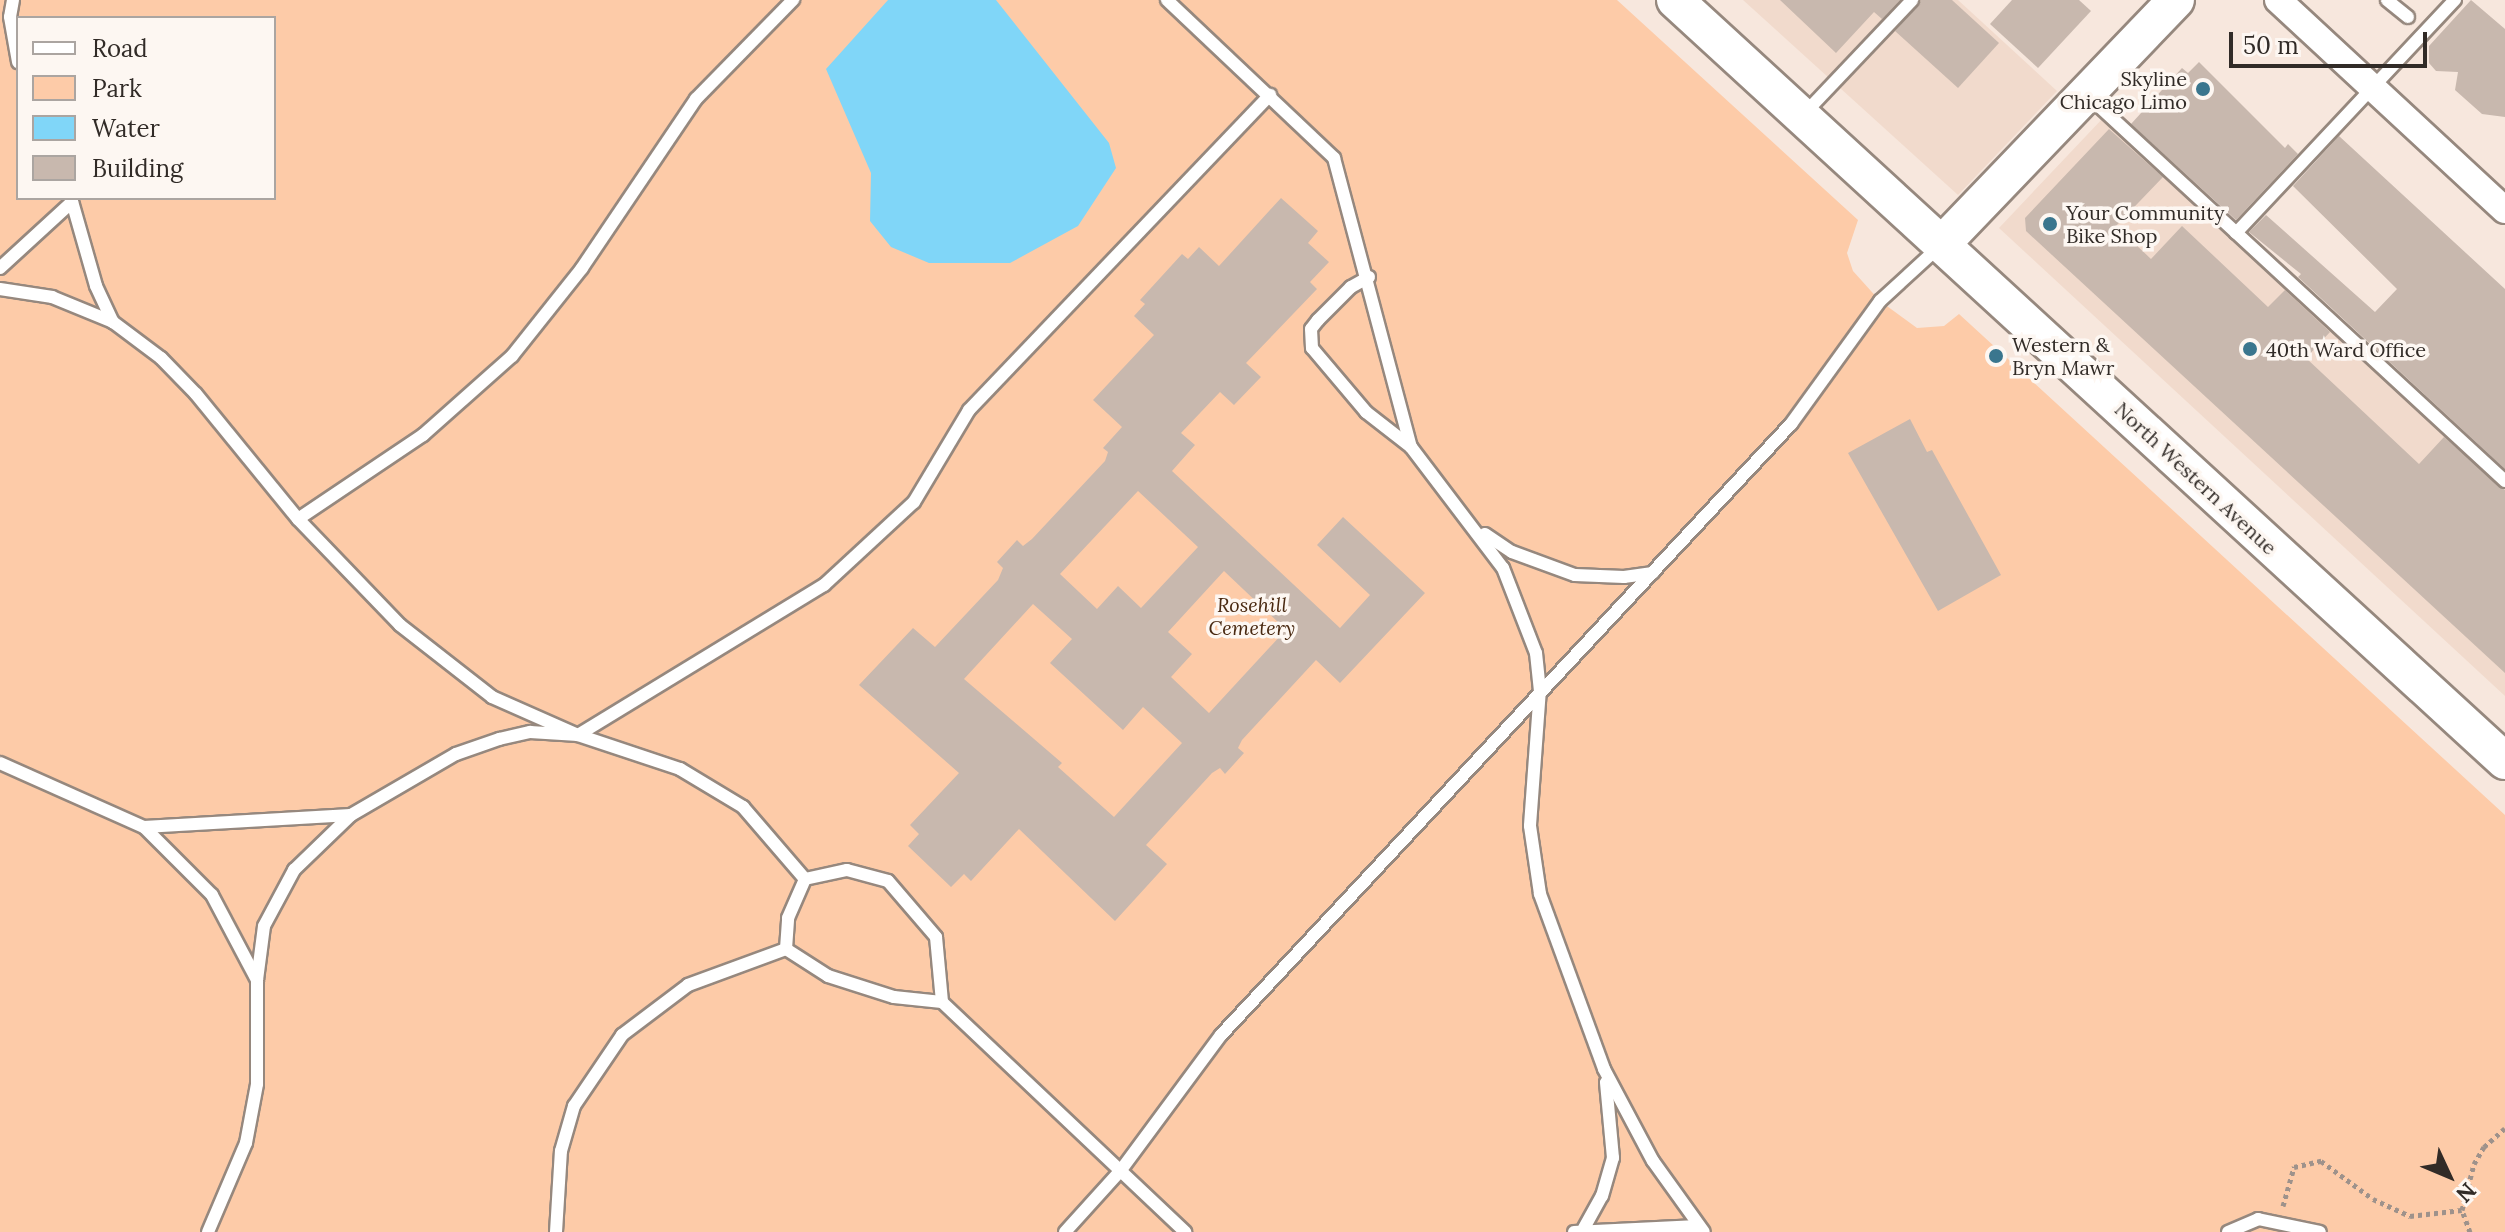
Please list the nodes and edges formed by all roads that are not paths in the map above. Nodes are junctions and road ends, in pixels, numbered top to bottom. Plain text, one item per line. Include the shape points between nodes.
1 (13, 0) edge
2 (793, 0) edge
3 (1167, 0) edge
4 (1675, 0) edge
5 (1912, 0) edge
6 (2176, 0) edge
7 (2278, 0) edge
8 (2387, 0) edge
9 (2455, 0) edge
10 (2408, 17) dead end
11 (16, 51) edge
12 (2373, 87) junction
13 (2086, 94) junction
14 (1270, 95) junction
15 (1802, 117) junction
16 (71, 200) edge
17 (2505, 210) edge
18 (2236, 233) junction
19 (1942, 244) junction
20 (0, 268) edge
21 (1369, 277) junction
22 (0, 289) edge
23 (113, 322) junction
24 (1411, 447) junction
25 (2505, 481) edge
26 (298, 519) junction
27 (1479, 530) junction
28 (1654, 572) junction
29 (1540, 689) junction
30 (578, 735) junction
31 (2505, 761) edge
32 (0, 763) edge
33 (351, 815) junction
34 (144, 827) junction
35 (805, 879) junction
36 (786, 949) junction
37 (257, 980) junction
38 (942, 1002) junction
39 (1604, 1069) junction
40 (1121, 1170) junction
41 (1701, 1229) edge
42 (1579, 1230) edge
43 (208, 1232) edge
44 (556, 1232) edge
45 (1065, 1232) edge
46 (1185, 1232) edge
47 (2228, 1232) edge
48 (2320, 1232) edge

1 - 11 lane
2 - 26 lane via 696,99 582,268 512,356 423,435
3 - 14 lane
4 - 15 main road, North Western Avenue
5 - 15 lane
6 - 13 main road
7 - 12 street
8 - 10 lane
9 - 12 lane
12 - 17 street
12 - 18 lane
13 - 18 lane
13 - 19 main road
14 - 21 lane via 1334,158
14 - 30 lane via 969,410 903,513 824,585
15 - 19 main road, North Western Avenue
16 - 20 lane
16 - 23 lane via 96,286
18 - 25 lane
19 - 28 lane via 1880,301 1791,424
19 - 31 main road, North Western Avenue
21 - 24 lane
21 - 24 lane via 1318,320 1311,329 1312,348 1366,412
22 - 23 lane via 52,297
23 - 26 lane via 161,358 196,394
24 - 27 lane via 1439,488
26 - 30 lane via 400,625 492,697
27 - 28 lane via 1512,552 1575,575
27 - 29 lane via 1528,625
28 - 29 lane
29 - 39 lane via 1530,826 1540,894
29 - 40 lane via 1221,1035
30 - 33 lane via 530,732 456,754
30 - 35 lane via 680,769 743,807
32 - 34 lane
33 - 34 lane
33 - 37 lane via 294,870 275,900 264,926
34 - 37 lane via 212,895
35 - 36 lane via 788,918
35 - 38 lane via 847,870 888,881 936,937
36 - 38 lane via 828,976 894,997
36 - 44 lane via 688,985 652,1008 613,1045 570,1121 561,1151
37 - 43 lane via 257,1084 246,1143
38 - 40 lane
39 - 41 lane via 1653,1161
39 - 42 lane via 1613,1158
40 - 45 lane
40 - 46 lane
41 - 42 lane
47 - 48 lane via 2241,1222 2277,1221

